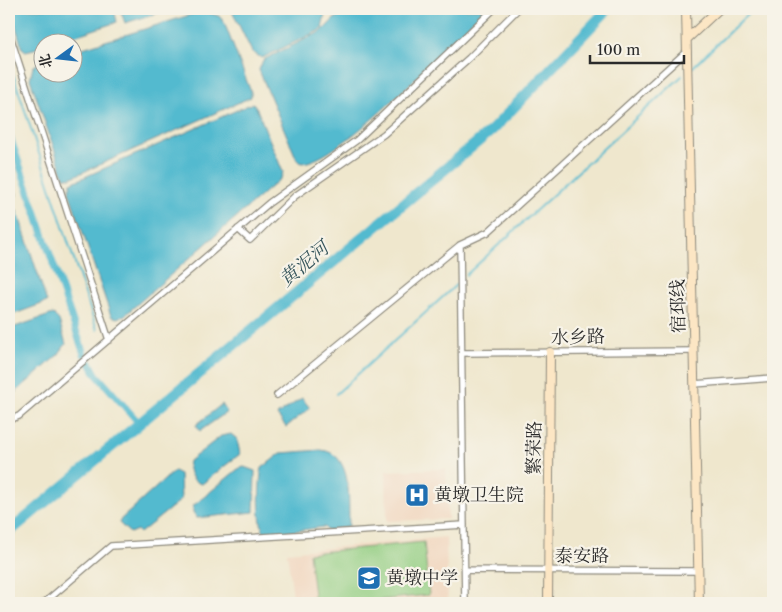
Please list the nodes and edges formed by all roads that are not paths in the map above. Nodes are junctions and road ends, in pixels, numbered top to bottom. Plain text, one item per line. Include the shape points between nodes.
1 (494, 9) edge
2 (518, 9) edge
3 (686, 9) edge
4 (719, 9) edge
5 (9, 33) edge
6 (687, 39) junction
7 (687, 52) junction
8 (288, 188) junction
9 (295, 196) junction
10 (238, 230) junction
11 (460, 245) junction
12 (109, 340) junction
13 (694, 351) junction
14 (550, 352) junction
15 (462, 353) junction
16 (773, 378) edge
17 (694, 384) junction
18 (277, 395) dead end
19 (19, 416) junction
20 (9, 420) edge
21 (9, 425) edge
22 (464, 525) junction
23 (465, 570) junction
24 (548, 570) junction
25 (698, 571) junction
26 (44, 603) edge
27 (465, 603) edge
28 (548, 603) edge
29 (699, 603) edge

1 - 8 street via 357,140
2 - 9 street via 384,134
3 - 6 street, 宿邳线
4 - 6 street
5 - 12 street
6 - 7 street, 宿邳线
7 - 11 street via 488,232
7 - 13 street, 宿邳线
8 - 9 street
8 - 10 street
9 - 10 street via 250,240
10 - 12 street
11 - 15 street
11 - 18 street
12 - 19 street
13 - 14 street, 水乡路
13 - 17 street, 宿邳线
14 - 15 street, 水乡路
14 - 24 street, 繁荣路
15 - 22 street
16 - 17 street
17 - 25 street, 宿邳线
19 - 20 street
19 - 21 street
22 - 23 street
22 - 26 street via 111,546
23 - 24 street, 泰安路
23 - 27 street
24 - 25 street, 泰安路
24 - 28 street, 繁荣路
25 - 29 street, 宿邳线

